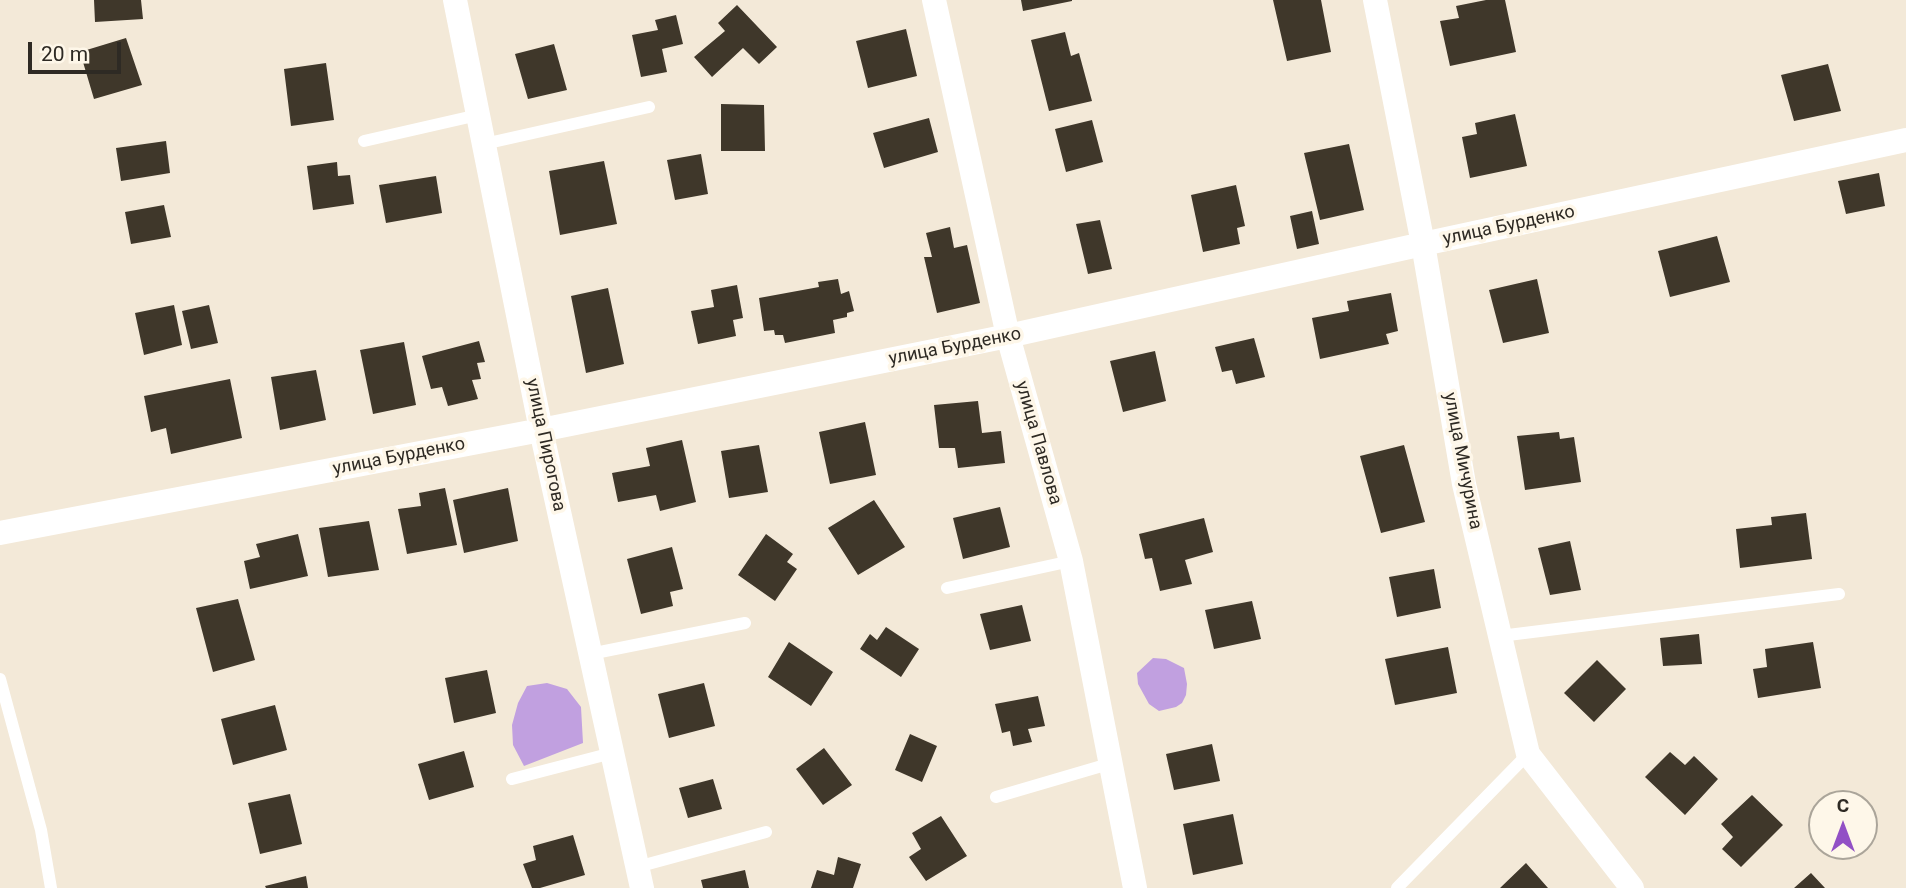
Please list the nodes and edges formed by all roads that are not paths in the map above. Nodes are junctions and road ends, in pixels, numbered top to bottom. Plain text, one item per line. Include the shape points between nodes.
1 (455, 0) edge
2 (934, 0) edge
3 (1375, 0) edge
4 (649, 107) dead end
5 (478, 115) junction
6 (1906, 140) edge
7 (364, 141) dead end
8 (484, 144) junction
9 (1423, 244) junction
10 (1008, 337) junction
11 (541, 429) junction
12 (0, 533) edge
13 (1071, 561) junction
14 (947, 588) dead end
15 (1839, 594) dead end
16 (745, 623) dead end
17 (1500, 636) junction
18 (590, 654) junction
19 (0, 679) edge
20 (612, 753) junction
21 (1528, 754) junction
22 (1112, 762) junction
23 (512, 779) dead end
24 (996, 797) dead end
25 (766, 832) dead end
26 (639, 878) edge
27 (51, 888) edge
28 (1135, 888) edge
29 (1397, 888) edge
30 (1632, 888) edge

1 - 5 street, улица Пирогова
2 - 10 street, улица Павлова
3 - 9 street, улица Мичурина
4 - 8 lane
5 - 7 lane
5 - 8 street, улица Пирогова
6 - 9 street, улица Бурденко
8 - 11 street, улица Пирогова
9 - 10 street, улица Бурденко
9 - 17 street, улица Мичурина via 1464,484
10 - 11 street, улица Бурденко
10 - 13 street, улица Павлова
11 - 12 street, улица Бурденко
11 - 18 street, улица Пирогова
13 - 14 lane
13 - 22 street, улица Павлова
15 - 17 lane
16 - 18 lane
17 - 21 street, улица Мичурина
18 - 20 street, улица Пирогова
19 - 27 lane via 41,830
20 - 23 lane
20 - 26 street, улица Пирогова
21 - 29 lane
21 - 30 street, улица Мичурина
22 - 24 lane
22 - 28 street, улица Павлова
25 - 26 lane

